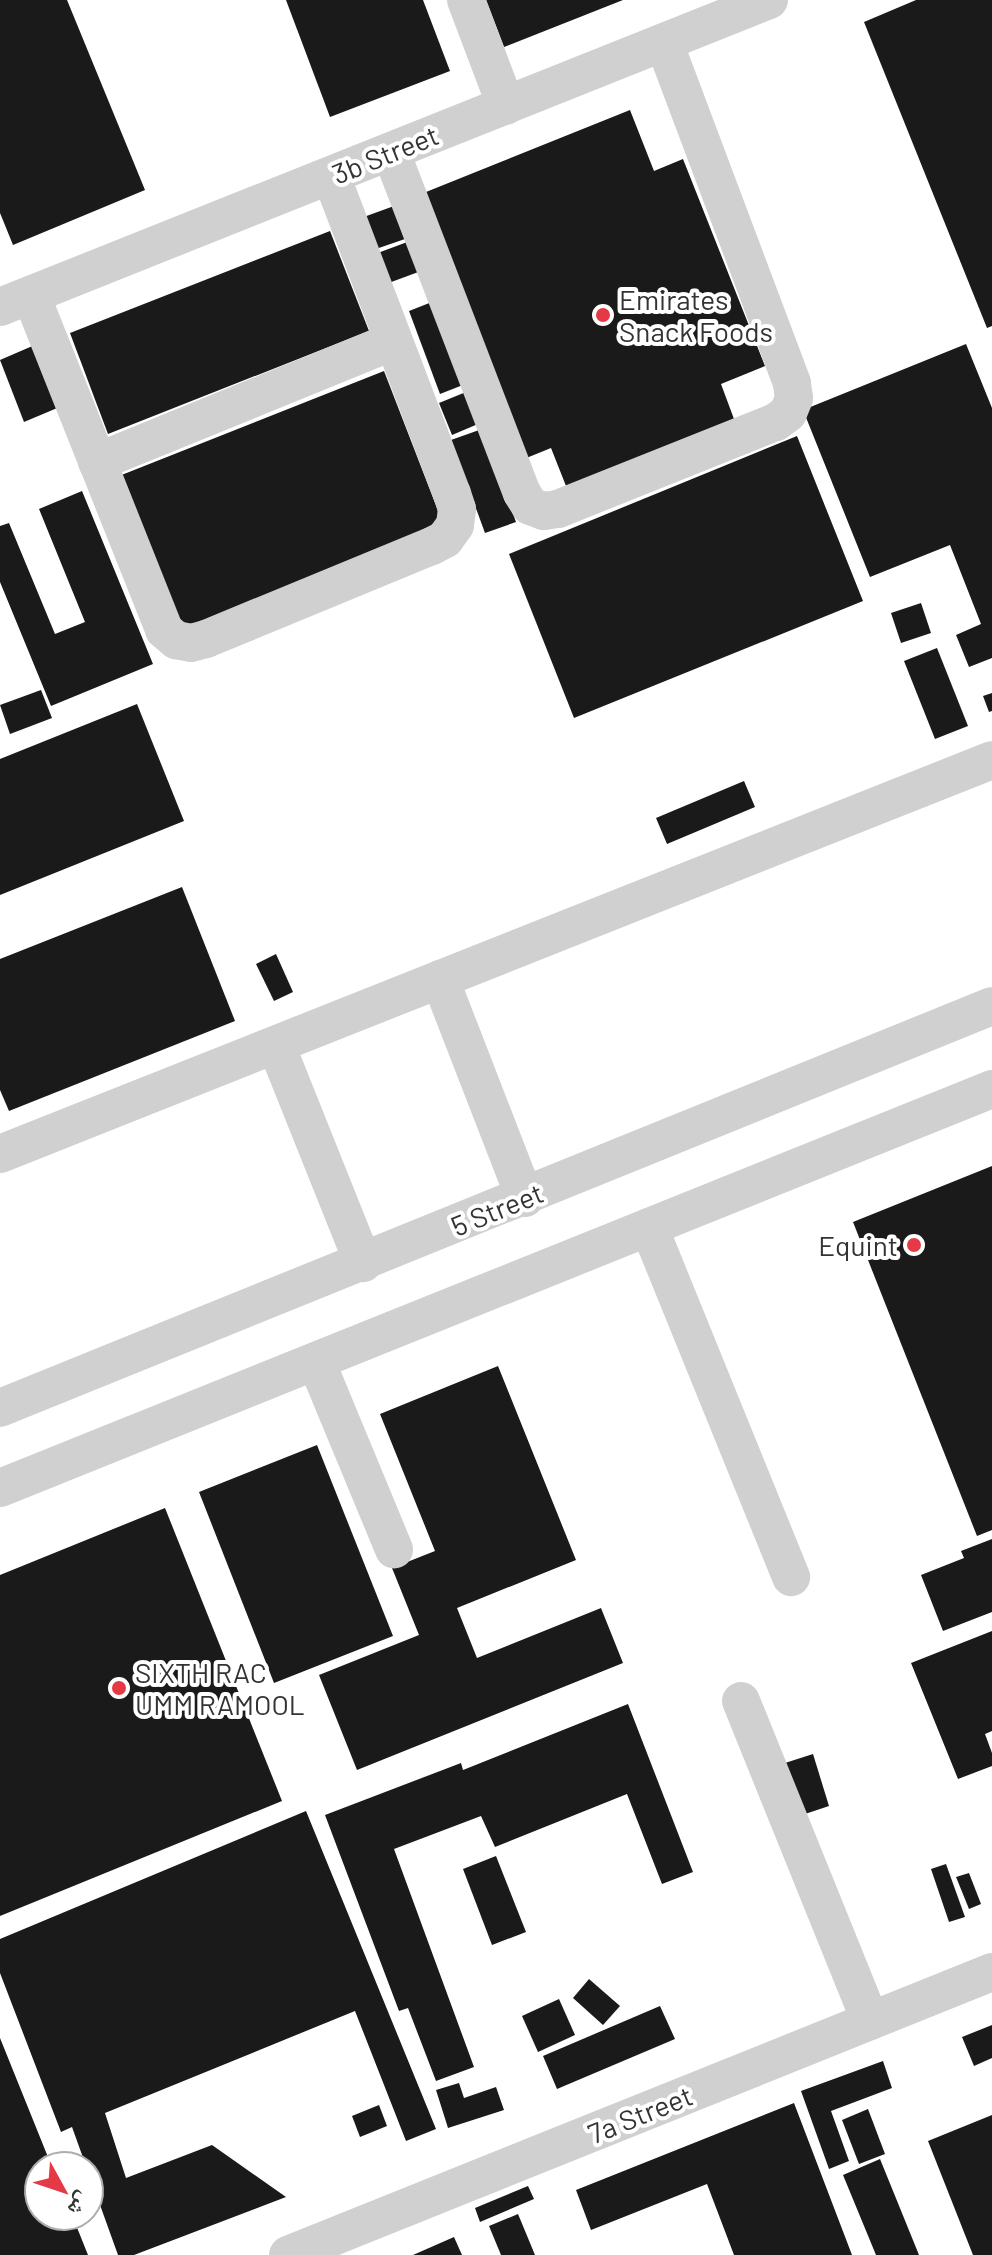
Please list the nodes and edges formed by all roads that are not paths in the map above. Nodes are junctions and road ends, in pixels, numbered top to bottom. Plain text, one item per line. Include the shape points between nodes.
1 (466, 0) edge
2 (769, 0) edge
3 (664, 42) junction
4 (506, 106) junction
5 (391, 152) junction
6 (331, 176) junction
7 (16, 301) edge
8 (393, 341) junction
9 (97, 462) junction
10 (992, 760) edge
11 (440, 979) junction
12 (992, 1006) edge
13 (276, 1045) junction
14 (992, 1089) edge
15 (0, 1154) edge
16 (525, 1198) junction
17 (649, 1227) junction
18 (363, 1263) junction
19 (316, 1361) junction
20 (0, 1408) edge
21 (0, 1488) edge
22 (394, 1549) dead end
23 (791, 1577) dead end
24 (741, 1701) dead end
25 (992, 1972) edge
26 (870, 2021) junction
27 (288, 2255) edge

1 - 4 street
2 - 3 street, 3b Street
3 - 4 street, 3b Street
3 - 5 street via 792,383 788,413 776,422 558,509 530,506
4 - 5 street, 3b Street
5 - 6 street, 3b Street
6 - 7 street, 3b Street
6 - 8 street
7 - 9 street
8 - 9 street
8 - 9 street via 457,509 455,525 432,546 206,639 176,640 164,630
10 - 11 street
11 - 13 street
11 - 16 street
12 - 16 street, 5 Street
13 - 15 street
13 - 18 street
14 - 17 street
16 - 18 street, 5 Street
17 - 19 street
17 - 23 street
18 - 20 street, 5 Street
19 - 21 street
19 - 22 street
24 - 26 street
25 - 26 street, 7a Street
26 - 27 street, 7a Street

